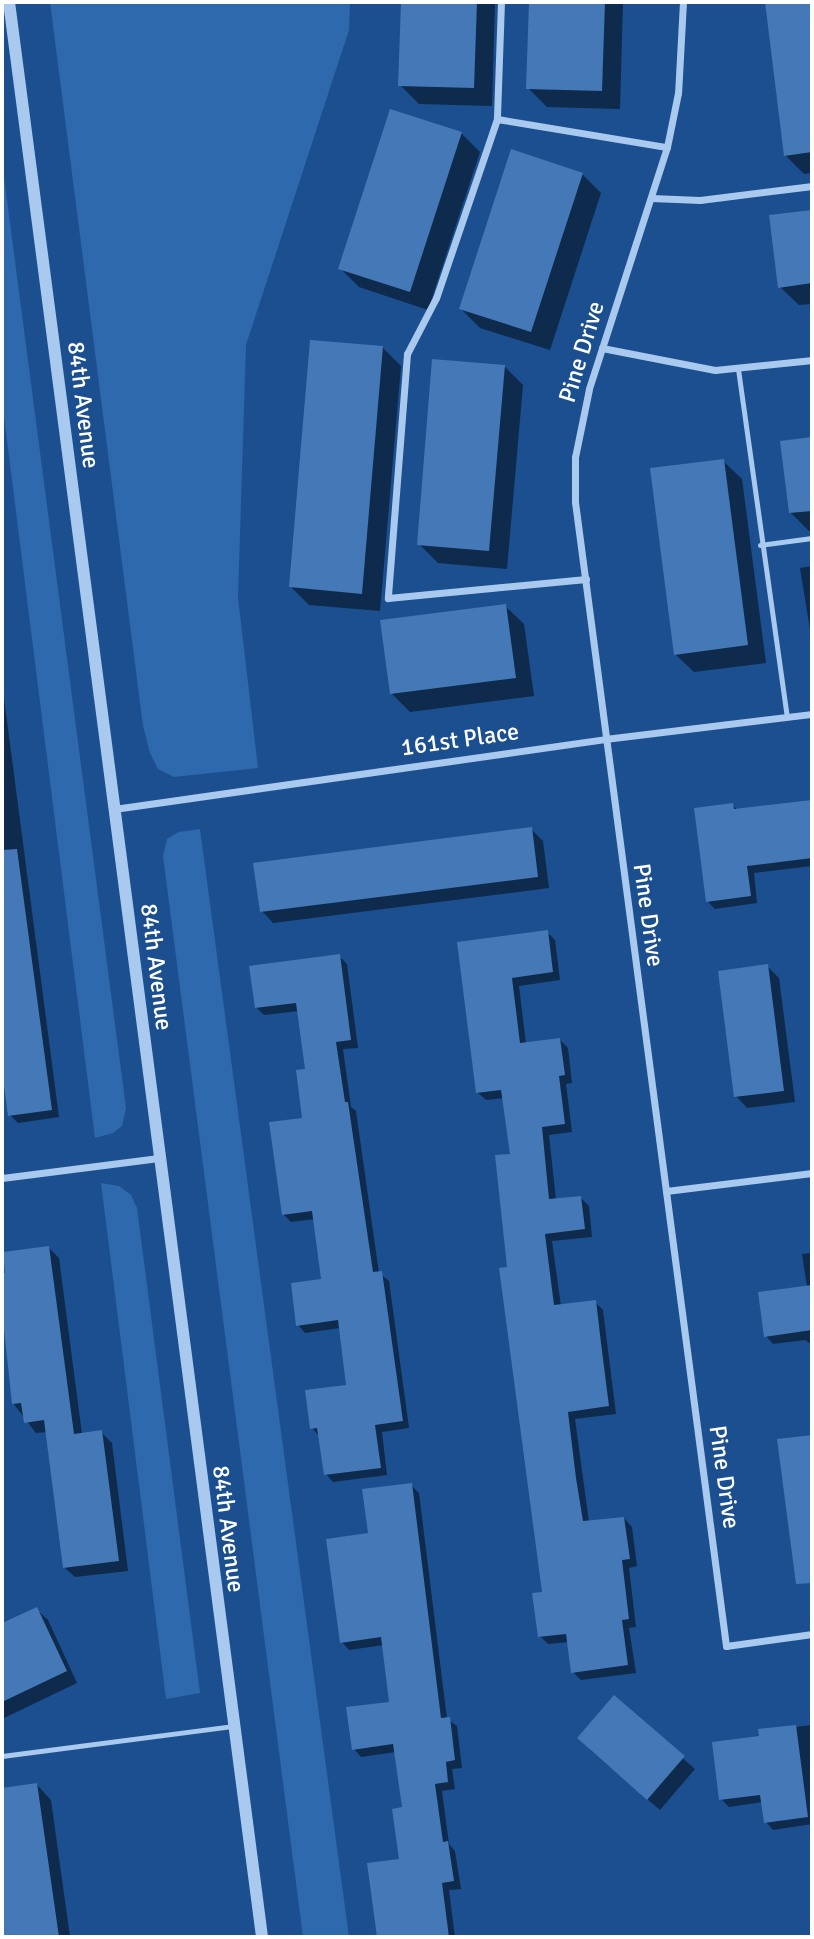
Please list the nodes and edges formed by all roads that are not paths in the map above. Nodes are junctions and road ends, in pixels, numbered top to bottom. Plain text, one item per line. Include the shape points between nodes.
1 (501, 2) edge
2 (683, 2) edge
3 (6, 5) edge
4 (497, 119) junction
5 (667, 147) junction
6 (812, 186) edge
7 (651, 198) junction
8 (602, 348) junction
9 (812, 360) edge
10 (738, 369) junction
11 (812, 538) edge
12 (760, 545) junction
13 (586, 579) junction
14 (812, 714) edge
15 (787, 717) junction
16 (605, 740) junction
17 (114, 809) junction
18 (159, 1158) junction
19 (812, 1173) edge
20 (2, 1178) edge
21 (666, 1191) junction
22 (812, 1634) edge
23 (232, 1726) junction
24 (2, 1756) edge
25 (262, 1937) edge

1 - 4 street
2 - 5 street, Pine Drive via 678,93
3 - 17 street, 84th Avenue
4 - 5 street
4 - 13 street via 436,298 407,354 388,598
5 - 7 street, Pine Drive
6 - 7 street via 700,201
7 - 8 street, Pine Drive
8 - 10 street via 715,370
8 - 13 street, Pine Drive via 575,457 575,502
9 - 10 street
10 - 12 lane
11 - 12 lane
12 - 15 lane
13 - 16 street, Pine Drive
14 - 15 street, 161st Place
15 - 16 street, 161st Place
16 - 17 street, 161st Place
16 - 21 street, Pine Drive
17 - 18 street, 84th Avenue
18 - 20 street
18 - 23 street, 84th Avenue
19 - 21 street
21 - 22 street, Pine Drive via 726,1646
23 - 24 lane
23 - 25 street, 84th Avenue

